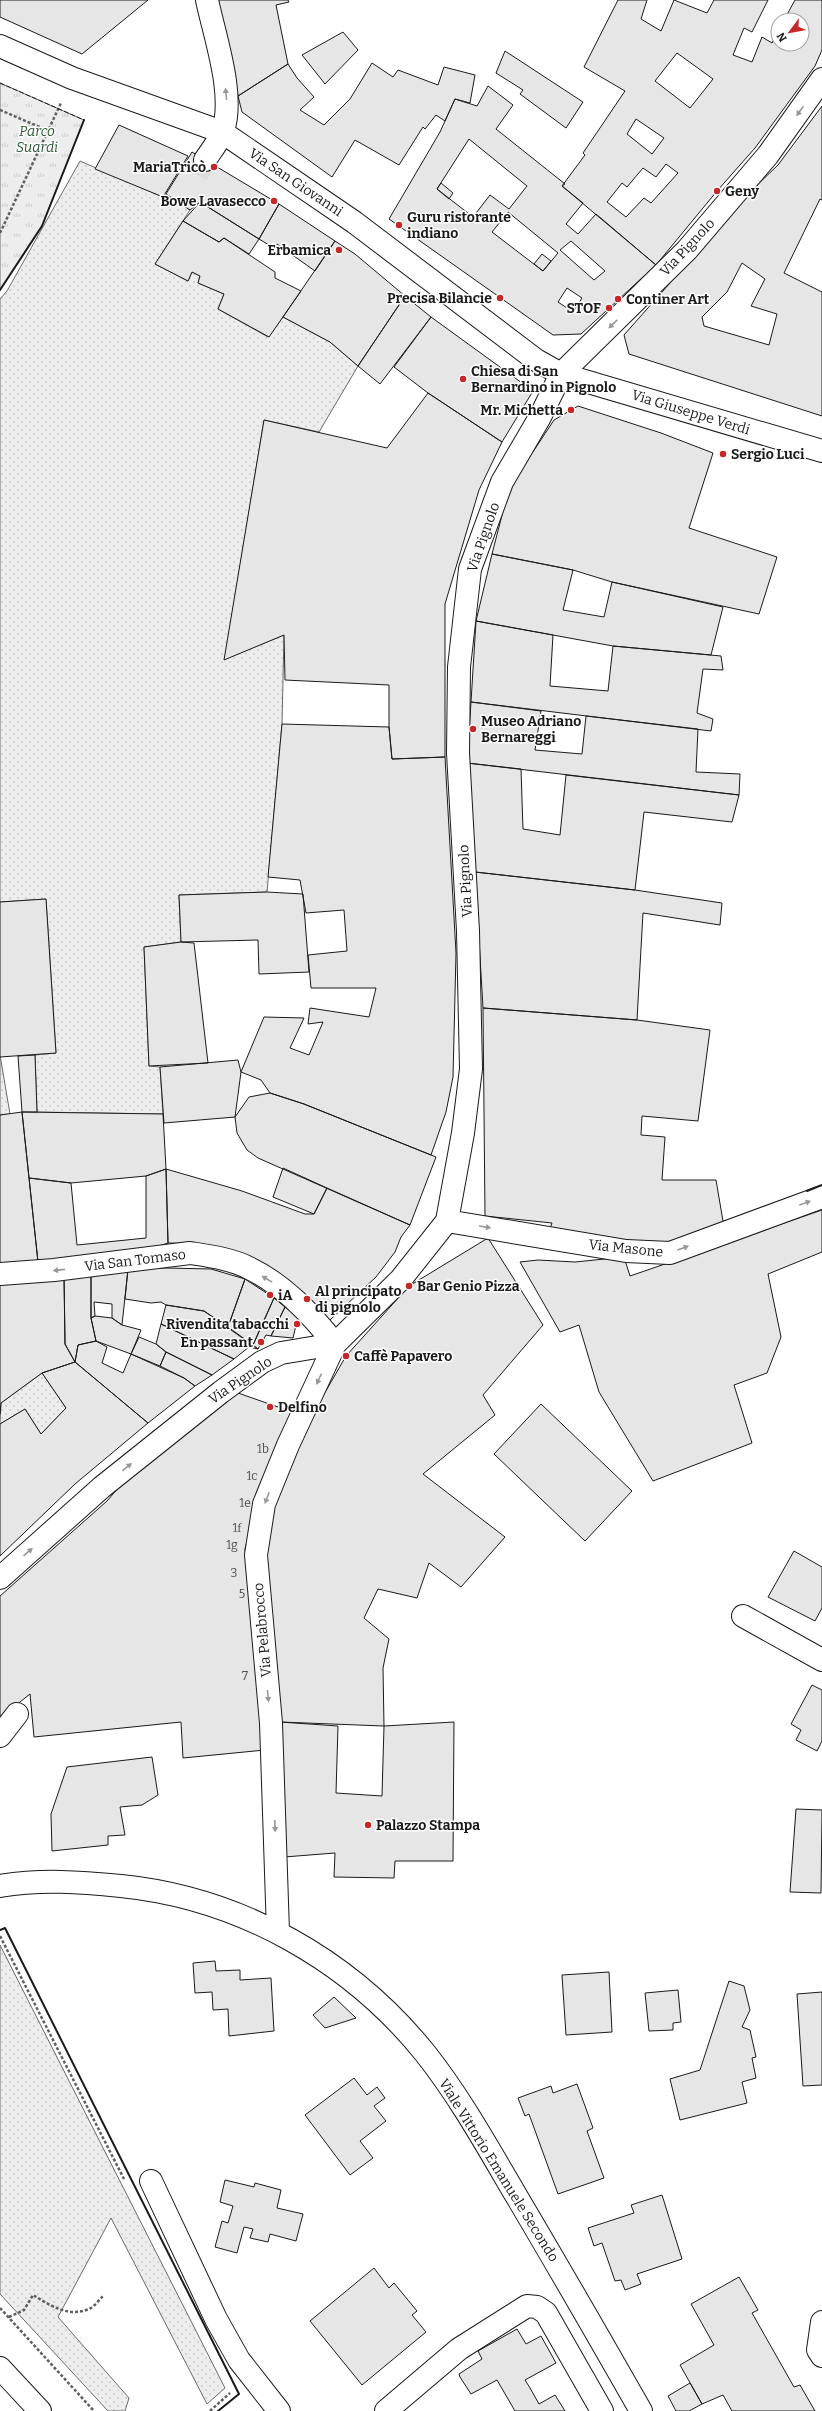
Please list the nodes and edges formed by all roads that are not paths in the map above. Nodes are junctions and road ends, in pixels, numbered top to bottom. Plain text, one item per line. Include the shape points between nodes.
1 (207, 0) edge
2 (0, 46) edge
3 (822, 79) edge
4 (222, 132) junction
5 (205, 160) tunnel mouth
6 (561, 374) junction
7 (822, 451) edge
8 (822, 1197) edge
9 (447, 1221) junction
10 (0, 1274) edge
11 (335, 1344) junction
12 (0, 1578) edge
13 (743, 1616) dead end
14 (822, 1660) edge
15 (17, 1714) dead end
16 (0, 1736) edge
17 (0, 1886) edge
18 (278, 1932) junction
19 (151, 2181) dead end
20 (822, 2322) edge
21 (822, 2356) edge
22 (0, 2368) edge
23 (40, 2411) edge
24 (279, 2411) edge
25 (386, 2411) edge
26 (602, 2411) edge
27 (641, 2411) edge

4 -> 1 street via 227,111 226,90
2 - 4 street, Via San Giovanni via 72,78
3 -> 6 street, Via Pignolo via 768,155 687,250
4 - 5 street
4 - 6 street, Via San Giovanni via 354,222 536,360
6 - 7 street, Via Giuseppe Verdi
6 - 9 street, Via Pignolo via 540,417 502,482 470,569 460,655 458,753 468,931 471,1069
9 -> 8 street, Via Masone via 626,1251 670,1253
9 - 11 street, Via Pignolo via 401,1279
11 -> 10 street, Via San Tomaso via 311,1315 273,1282 248,1267 206,1256 190,1253 77,1268
12 -> 11 street, Via Pignolo via 108,1482 262,1362 281,1353
11 -> 18 street, Via Pelabrocco via 264,1504 256,1555 271,1723
13 - 14 street
15 - 16 street
17 - 18 street, Viale Vittorio Emanuele Secondo via 77,1882 153,1889 224,1908
18 - 27 street, Viale Vittorio Emanuele Secondo via 349,1979 402,2027 425,2054 466,2112 564,2275
19 - 24 street via 216,2319 239,2360
20 - 21 street via 818,2350
22 - 23 street
25 - 26 street via 459,2349 527,2306 537,2307 546,2313

